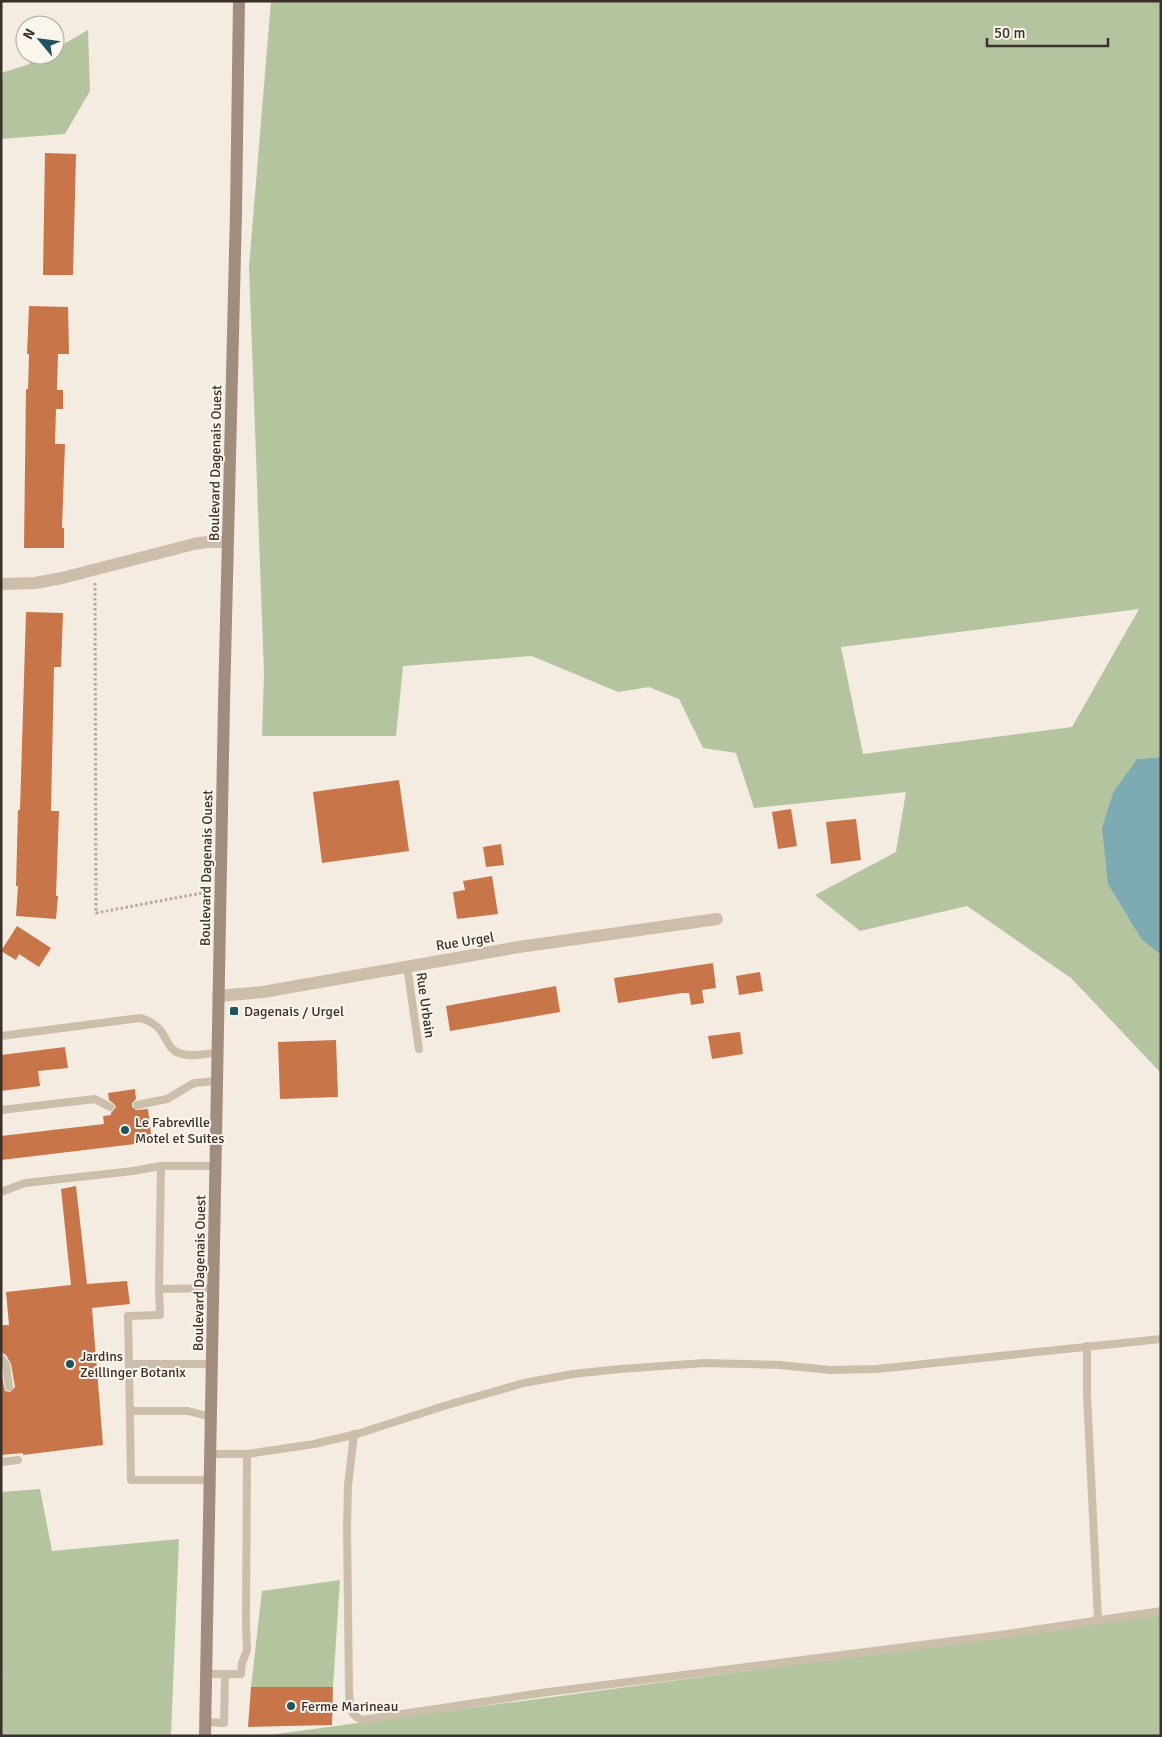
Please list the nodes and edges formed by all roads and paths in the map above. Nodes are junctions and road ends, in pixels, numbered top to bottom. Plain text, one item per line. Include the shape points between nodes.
1 (239, 1) edge
2 (228, 542) junction
3 (94, 570) junction
4 (1, 584) edge
5 (221, 891) junction
6 (717, 919) dead end
7 (408, 966) junction
8 (218, 996) junction
9 (1, 1036) edge
10 (419, 1049) dead end
11 (218, 1052) junction
12 (217, 1081) junction
13 (137, 1105) dead end
14 (110, 1107) dead end
15 (1, 1110) edge
16 (161, 1166) junction
17 (216, 1166) junction
18 (1, 1192) edge
19 (214, 1288) junction
20 (159, 1289) junction
21 (1161, 1339) edge
22 (1087, 1346) junction
23 (1, 1358) edge
24 (129, 1364) junction
25 (212, 1364) junction
26 (9, 1387) dead end
27 (130, 1411) junction
28 (211, 1417) junction
29 (354, 1434) junction
30 (210, 1454) junction
31 (247, 1454) junction
32 (18, 1460) dead end
33 (1, 1462) edge
34 (210, 1480) junction
35 (1161, 1611) edge
36 (1098, 1620) junction
37 (1, 1674) edge
38 (206, 1674) junction
39 (226, 1674) junction
40 (1, 1680) edge
41 (205, 1722) junction
42 (205, 1736) edge

1 - 2 main road, Boulevard Dagenais Ouest
2 - 3 street via 194,544
2 - 5 main road, Boulevard Dagenais Ouest
3 - 4 street via 35,583
3 - 5 path via 96,913 195,893
5 - 8 main road, Boulevard Dagenais Ouest
6 - 7 street, Rue Urgel
7 - 8 street, Rue Urgel via 307,986
7 - 10 lane, Rue Urbain
8 - 11 main road, Boulevard Dagenais Ouest
9 - 11 lane via 140,1018 160,1027 170,1047 180,1054
11 - 12 main road, Boulevard Dagenais Ouest
12 - 13 lane via 194,1083 167,1099
12 - 17 main road, Boulevard Dagenais Ouest
14 - 15 lane via 95,1099
16 - 17 lane
16 - 18 lane via 24,1183
16 - 20 lane
17 - 19 main road, Boulevard Dagenais Ouest
19 - 20 lane
19 - 25 main road, Boulevard Dagenais Ouest
20 - 24 lane via 160,1315 128,1316
21 - 22 lane
22 - 29 lane via 877,1369 706,1364 573,1374 524,1383
22 - 36 lane
23 - 26 lane via 6,1365
24 - 25 lane
24 - 27 lane
25 - 28 main road, Boulevard Dagenais Ouest
27 - 28 lane via 188,1411
27 - 34 lane via 130,1480
28 - 30 main road, Boulevard Dagenais Ouest
29 - 31 lane
29 - 36 lane via 347,1526 349,1689 353,1715 362,1720 541,1693
30 - 31 lane
30 - 34 main road, Boulevard Dagenais Ouest
31 - 39 lane via 247,1650 242,1674
32 - 33 lane
34 - 38 main road, Boulevard Dagenais Ouest
35 - 36 lane
37 - 40 path
38 - 39 lane
38 - 41 main road, Boulevard Dagenais Ouest
39 - 41 lane via 224,1722
41 - 42 main road, Boulevard Dagenais Ouest

